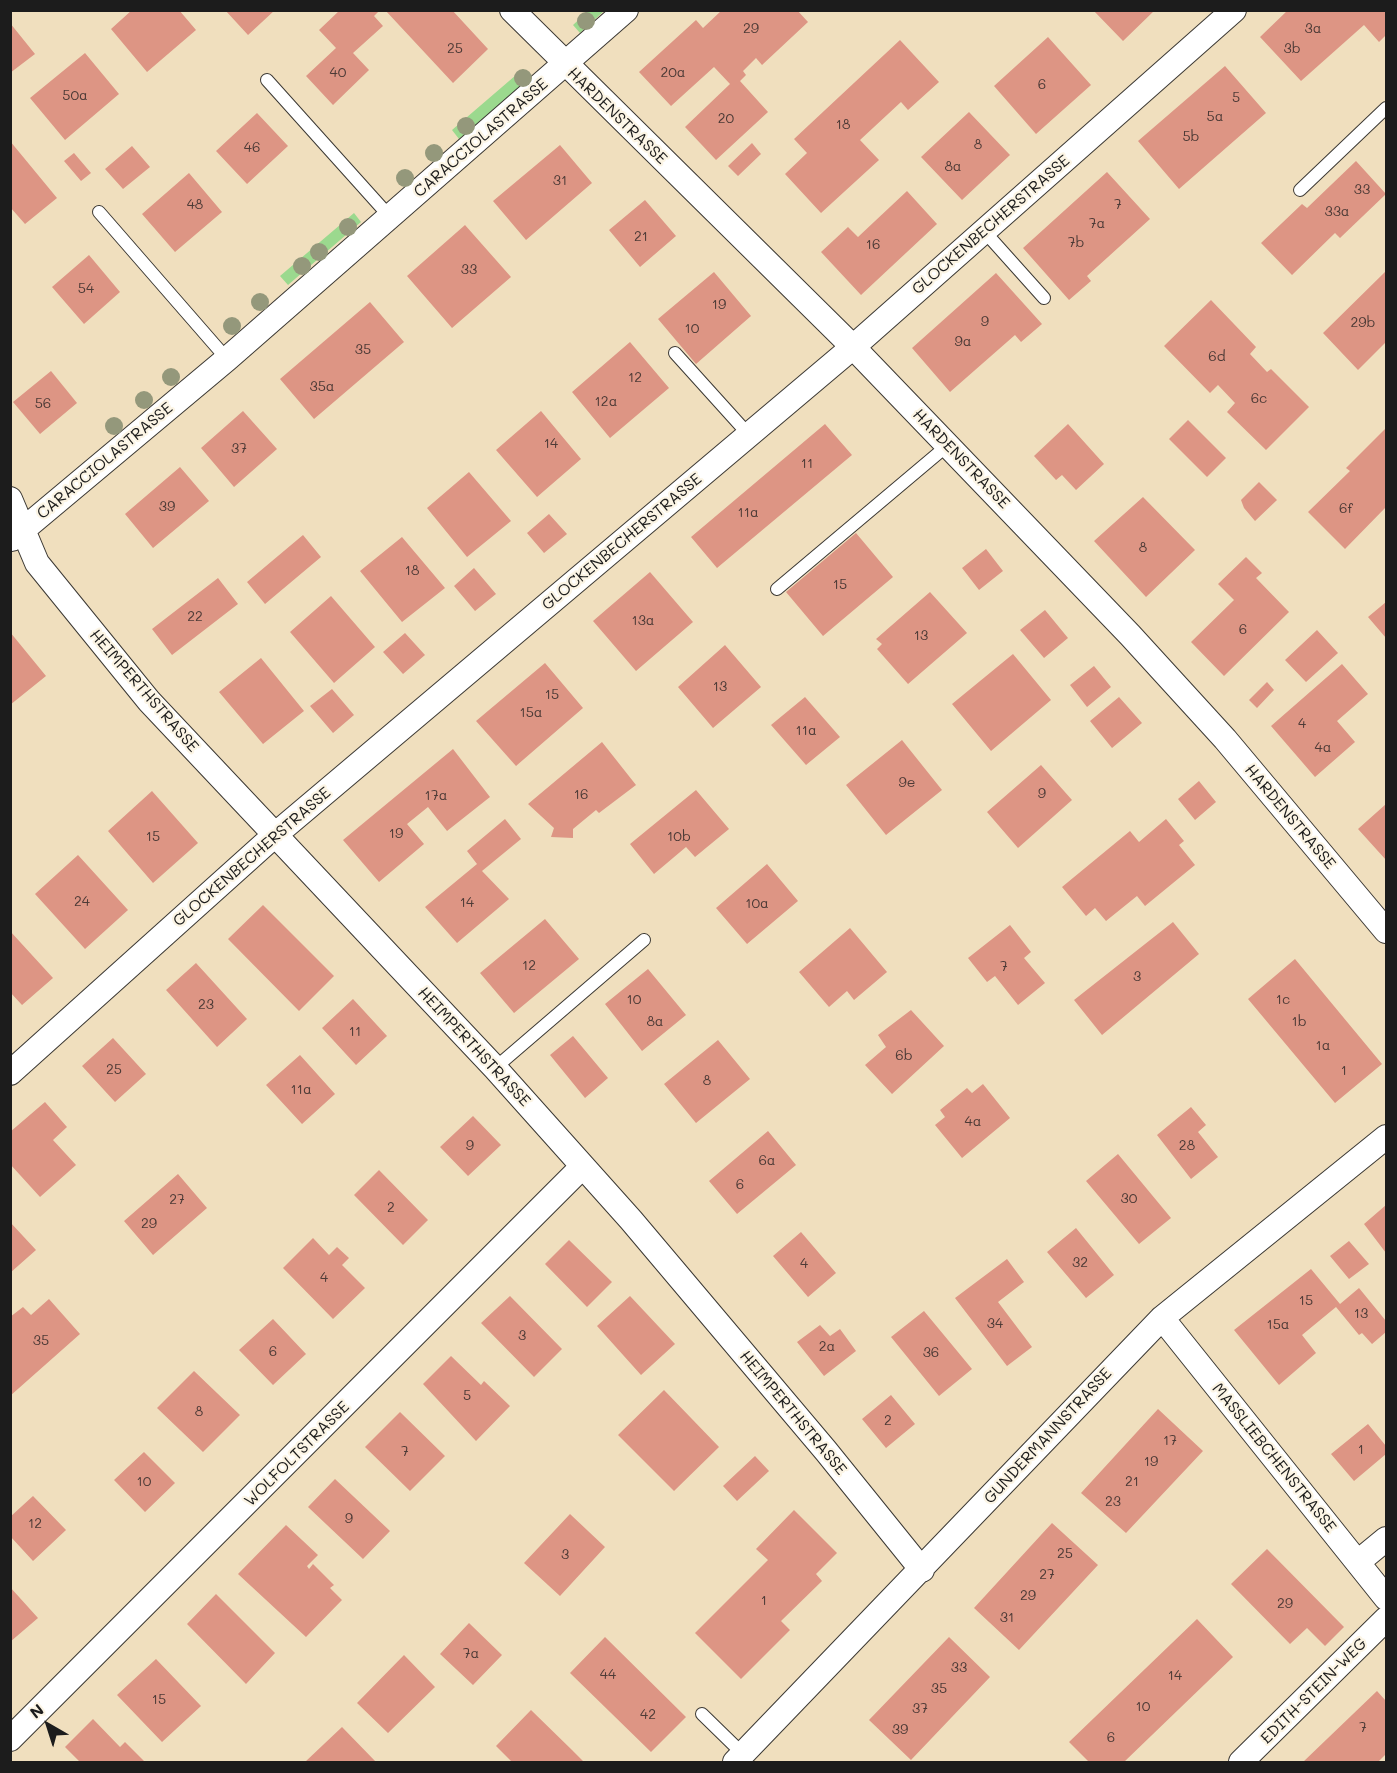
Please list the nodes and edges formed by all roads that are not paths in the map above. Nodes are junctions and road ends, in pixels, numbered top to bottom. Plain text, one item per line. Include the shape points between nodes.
1 (512, 10) edge
2 (626, 10) edge
3 (1234, 10) edge
4 (566, 66) junction
5 (267, 80) dead end
6 (1386, 108) edge
7 (1300, 190) dead end
8 (99, 213) dead end
9 (390, 217) junction
10 (984, 231) junction
11 (1044, 298) dead end
12 (853, 347) junction
13 (675, 353) dead end
14 (227, 359) junction
15 (749, 435) junction
16 (948, 445) junction
17 (10, 499) edge
18 (17, 535) edge
19 (777, 589) dead end
20 (276, 834) junction
21 (1386, 931) edge
22 (644, 940) dead end
23 (495, 1068) junction
24 (10, 1073) edge
25 (1386, 1137) edge
26 (582, 1167) junction
27 (1162, 1318) junction
28 (1386, 1539) edge
29 (1358, 1562) junction
30 (922, 1570) junction
31 (1386, 1598) edge
32 (1386, 1619) edge
33 (702, 1714) dead end
34 (10, 1739) edge
35 (739, 1758) edge
36 (1241, 1762) edge

1 - 4 street, HARDENSTRASSE
2 - 4 street, CARACCIOLASTRASSE
3 - 10 street, GLOCKENBECHERSTRASSE
4 - 9 street, CARACCIOLASTRASSE
4 - 12 street, HARDENSTRASSE
5 - 9 lane
6 - 7 lane
8 - 14 lane
9 - 14 street, CARACCIOLASTRASSE
10 - 11 lane
10 - 12 street, GLOCKENBECHERSTRASSE
12 - 15 street, GLOCKENBECHERSTRASSE
12 - 16 street, HARDENSTRASSE
13 - 15 lane
14 - 18 street, CARACCIOLASTRASSE
15 - 20 street, GLOCKENBECHERSTRASSE
16 - 19 lane
16 - 21 street, HARDENSTRASSE via 1225,739
17 - 18 street, HEIMPERTHSTRASSE
18 - 20 street, HEIMPERTHSTRASSE via 148,701
20 - 23 street, HEIMPERTHSTRASSE
20 - 24 street, GLOCKENBECHERSTRASSE
22 - 23 lane
23 - 26 street, HEIMPERTHSTRASSE
25 - 27 street, GUNDERMANNSTRASSE
26 - 30 street, HEIMPERTHSTRASSE via 638,1228
26 - 34 street, WOLFOLTSTRASSE
27 - 29 street, MASSLIEBCHENSTRASSE
27 - 30 street, GUNDERMANNSTRASSE
28 - 29 street
29 - 31 street, MASSLIEBCHENSTRASSE
30 - 35 street, GUNDERMANNSTRASSE
32 - 36 street, EDITH-STEIN-WEG
33 - 35 lane

